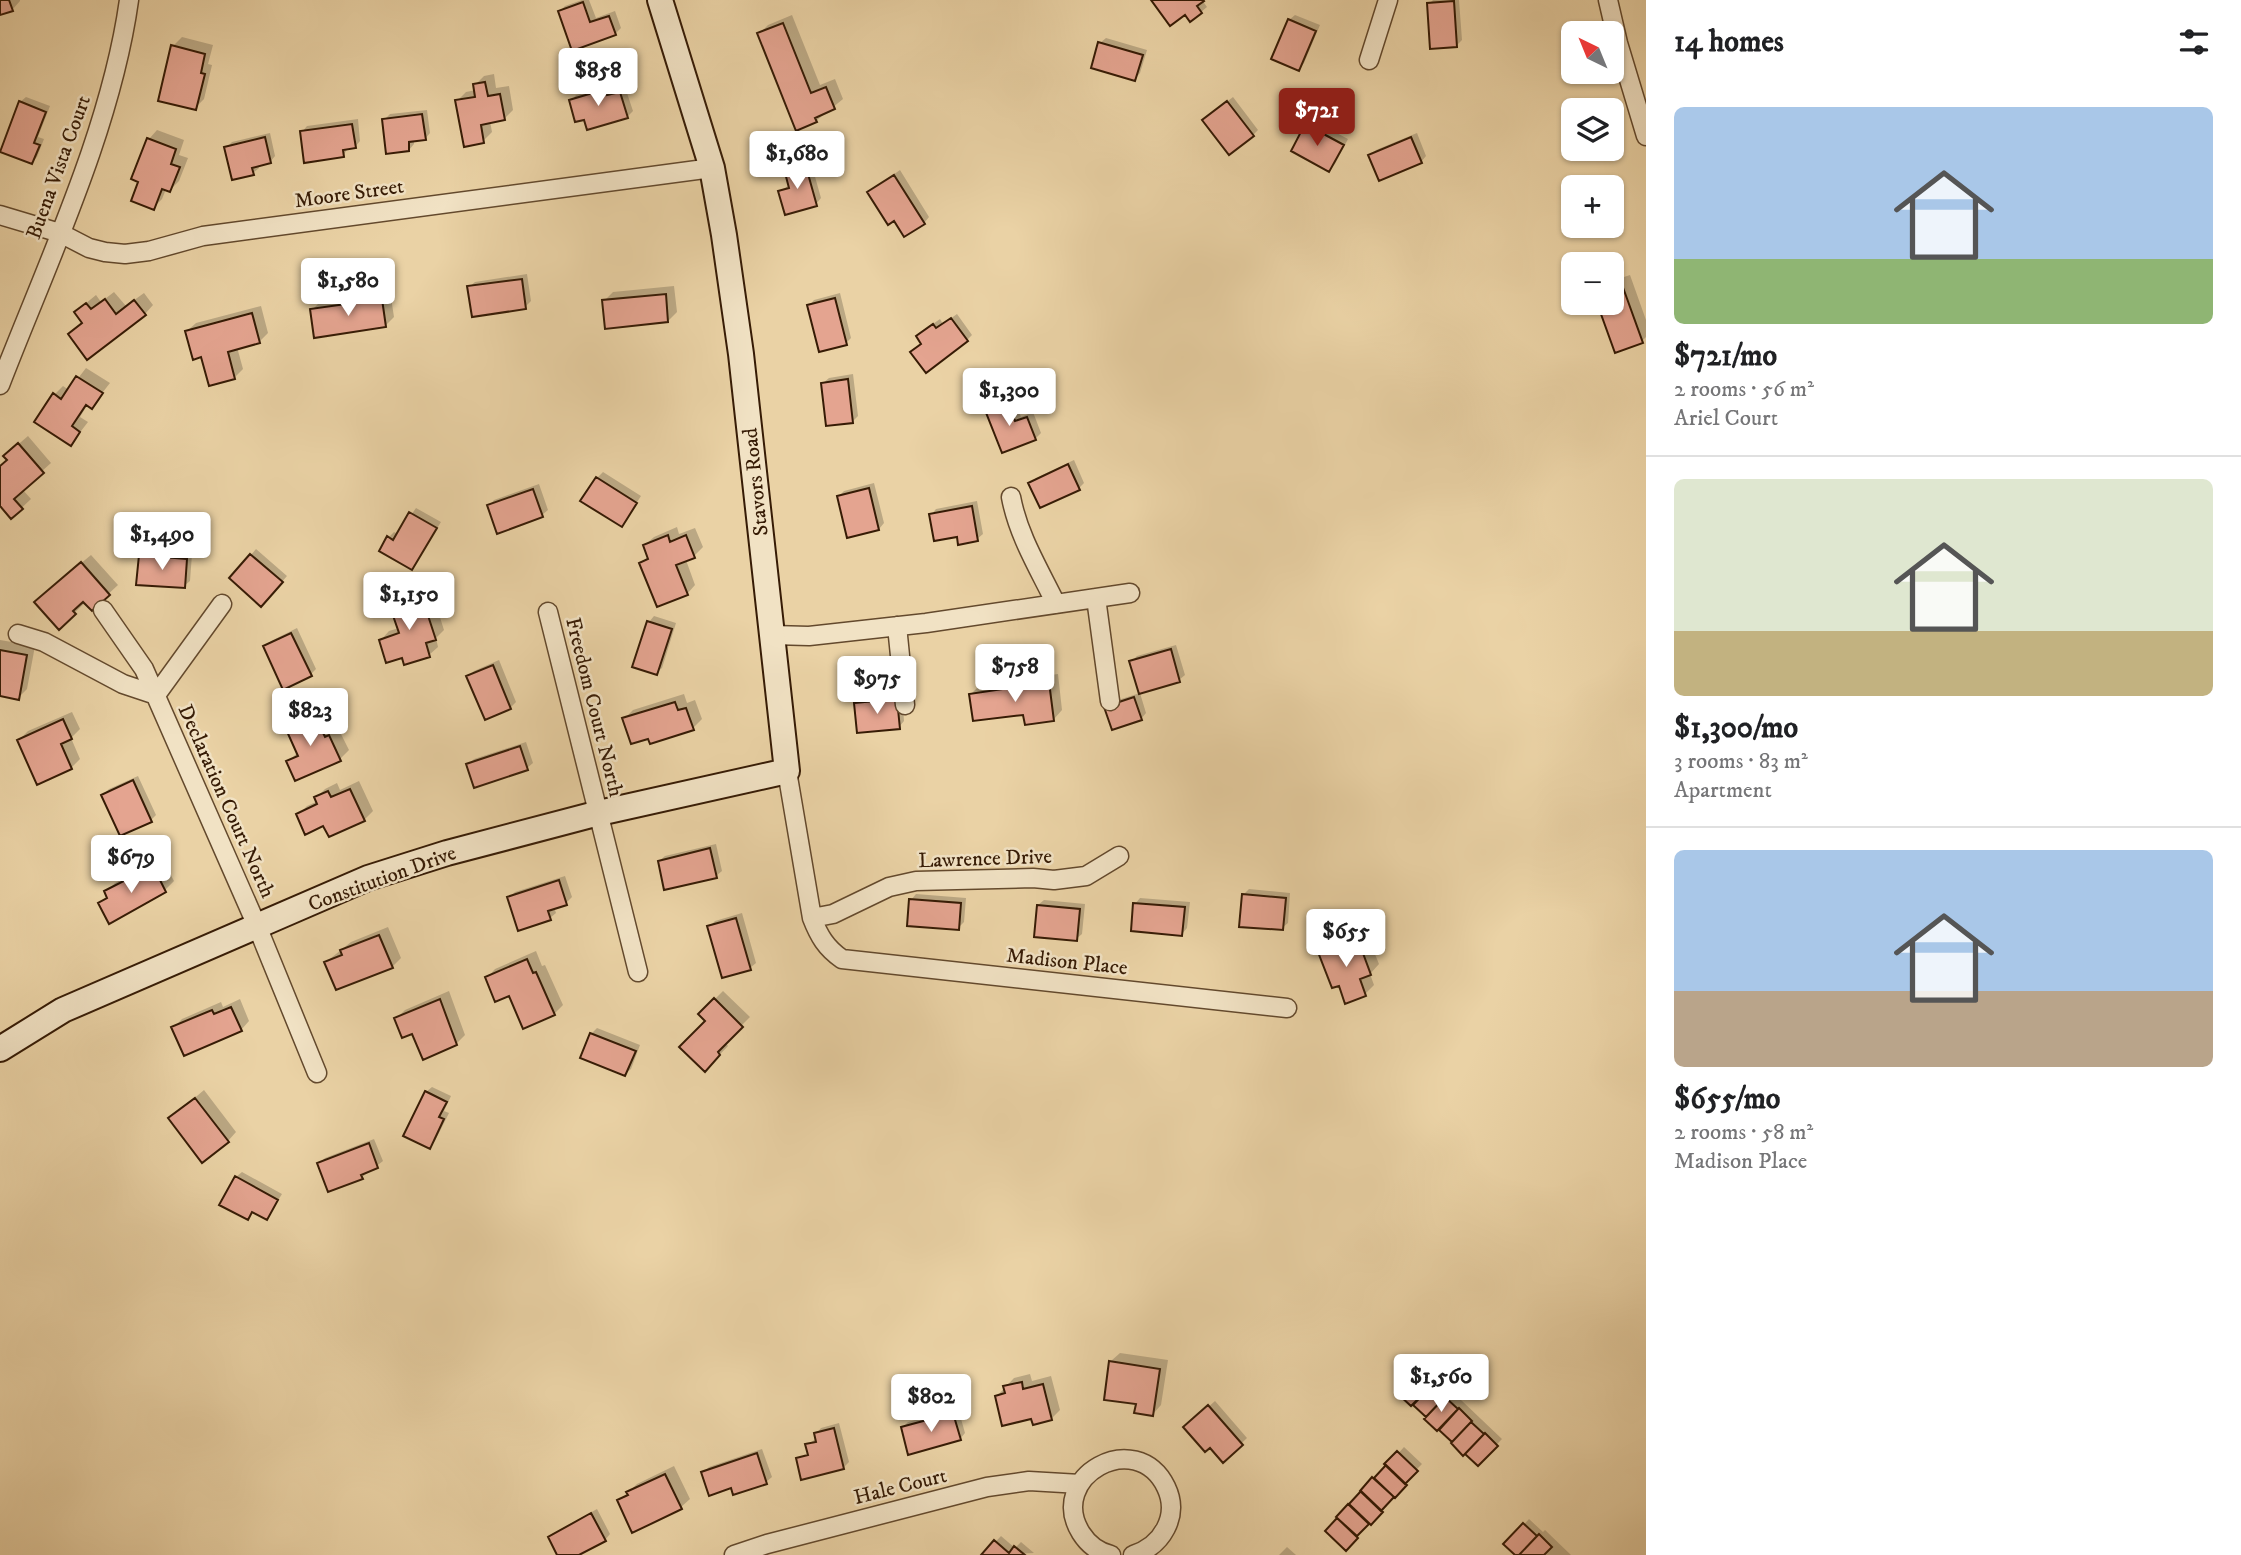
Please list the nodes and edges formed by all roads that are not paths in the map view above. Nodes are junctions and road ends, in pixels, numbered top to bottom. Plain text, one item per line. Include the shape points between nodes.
1 (129, 0) edge
2 (660, 0) edge
3 (1388, 0) edge
4 (1608, 0) edge
5 (1369, 60) dead end
6 (1646, 136) edge
7 (712, 168) junction
8 (0, 215) edge
9 (60, 233) junction
10 (0, 385) edge
11 (1011, 497) dead end
12 (1129, 593) dead end
13 (1096, 598) junction
14 (222, 604) dead end
15 (1056, 604) junction
16 (103, 610) dead end
17 (548, 612) dead end
18 (897, 626) junction
19 (18, 634) dead end
20 (772, 635) junction
21 (156, 695) junction
22 (1110, 701) dead end
23 (905, 705) dead end
24 (787, 771) junction
25 (599, 813) junction
26 (1119, 856) dead end
27 (812, 918) junction
28 (257, 926) junction
29 (842, 959) joint
30 (638, 972) dead end
31 (1287, 1008) dead end
32 (0, 1049) edge
33 (317, 1073) dead end
34 (1080, 1483) junction
35 (734, 1555) edge
36 (1111, 1555) edge
37 (1133, 1555) edge

1 - 9 street, Buena Vista Court via 110,90
2 - 7 street, Stavors Road
3 - 5 street
4 - 6 street
7 - 9 street, Moore Street via 203,236 125,254 89,248
7 - 20 street, Stavors Road via 741,354
8 - 9 street, Moore Street
9 - 10 street, Buena Vista Court
11 - 15 street via 1021,534
12 - 13 street
13 - 15 street
13 - 22 street
14 - 21 street
15 - 18 street
16 - 21 street, Declaration Court North via 135,654
17 - 25 street, Freedom Court North
18 - 20 street via 809,636
18 - 23 street
19 - 21 street
20 - 24 street, Stavors Road
21 - 28 street, Declaration Court North
24 - 25 street, Constitution Drive
24 - 27 street, Stavors Road
25 - 28 street, Constitution Drive via 381,874
25 - 30 street, Freedom Court North
26 - 27 street, Lawrence Drive via 1086,876 1054,880 916,881 888,887 833,914
27 - 29 street, Stavors Road via 819,937
28 - 32 street, Constitution Drive via 63,1010
28 - 33 street, Declaration Court North
29 - 31 street, Madison Place
34 - 35 street, Hale Court via 1030,1481 987,1487
34 - 36 street via 1074,1507 1079,1531 1095,1549
34 - 37 street via 1097,1466 1121,1459 1144,1464 1163,1480 1171,1503 1167,1527 1152,1546

